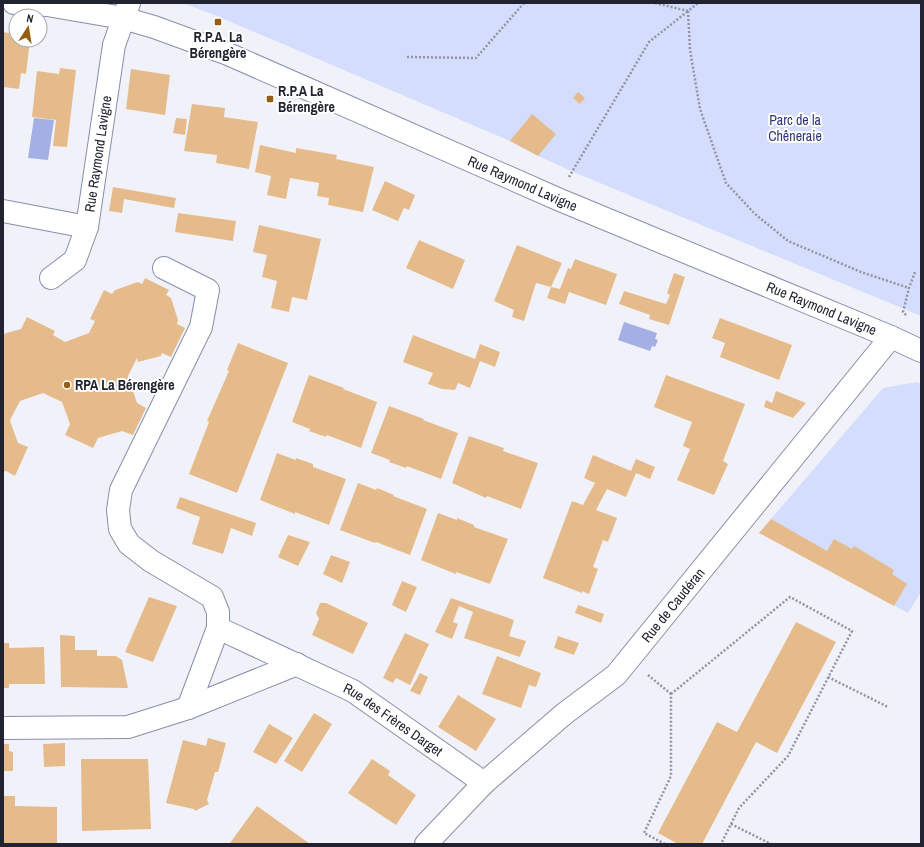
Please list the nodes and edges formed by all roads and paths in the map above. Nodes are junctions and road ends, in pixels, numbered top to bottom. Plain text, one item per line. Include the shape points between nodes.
1 (14, 3) edge
2 (524, 3) edge
3 (655, 3) edge
4 (698, 3) edge
5 (126, 11) edge
6 (688, 11) junction
7 (407, 58) dead end
8 (560, 200) junction
9 (3, 211) edge
10 (87, 227) junction
11 (164, 268) dead end
12 (915, 272) dead end
13 (51, 278) dead end
14 (909, 288) junction
15 (909, 317) dead end
16 (891, 337) junction
17 (921, 351) edge
18 (218, 628) junction
19 (629, 659) junction
20 (297, 664) junction
21 (828, 677) junction
22 (671, 694) junction
23 (888, 707) dead end
24 (188, 708) junction
25 (3, 728) edge
26 (484, 783) junction
27 (732, 824) junction
28 (426, 844) edge
29 (666, 844) edge
30 (721, 844) edge
31 (771, 844) edge

1 - 5 street, Rue Raymond Lavigne
2 - 7 path via 476,58
3 - 6 path
4 - 6 path
5 - 8 street, Rue Raymond Lavigne via 154,27 228,54
5 - 10 street, Rue Raymond Lavigne via 114,45
6 - 8 path via 649,42 571,171
6 - 14 path via 690,50 700,109 726,182 755,214 788,241 861,272
8 - 16 street, Rue Raymond Lavigne
9 - 10 street
10 - 13 street, Rue Raymond Lavigne via 75,260
11 - 18 street via 208,290 201,327 121,490 119,523 129,544 151,562 212,597 218,612
12 - 14 path
14 - 15 path via 903,312
16 - 17 street, Rue Raymond Lavigne
16 - 19 street, Rue de Caudéran
18 - 20 street, Rue des Frères Darget
18 - 24 street
19 - 22 path
19 - 26 street, Rue de Caudéran via 616,675 564,714
20 - 24 street
20 - 26 street, Rue des Frères Darget via 353,691
21 - 22 path via 852,631 790,597
21 - 23 path
21 - 27 path via 788,756 739,808
22 - 29 path via 671,776 644,833
24 - 25 street via 128,727
26 - 28 street, Rue de Caudéran
27 - 30 path
27 - 31 path

